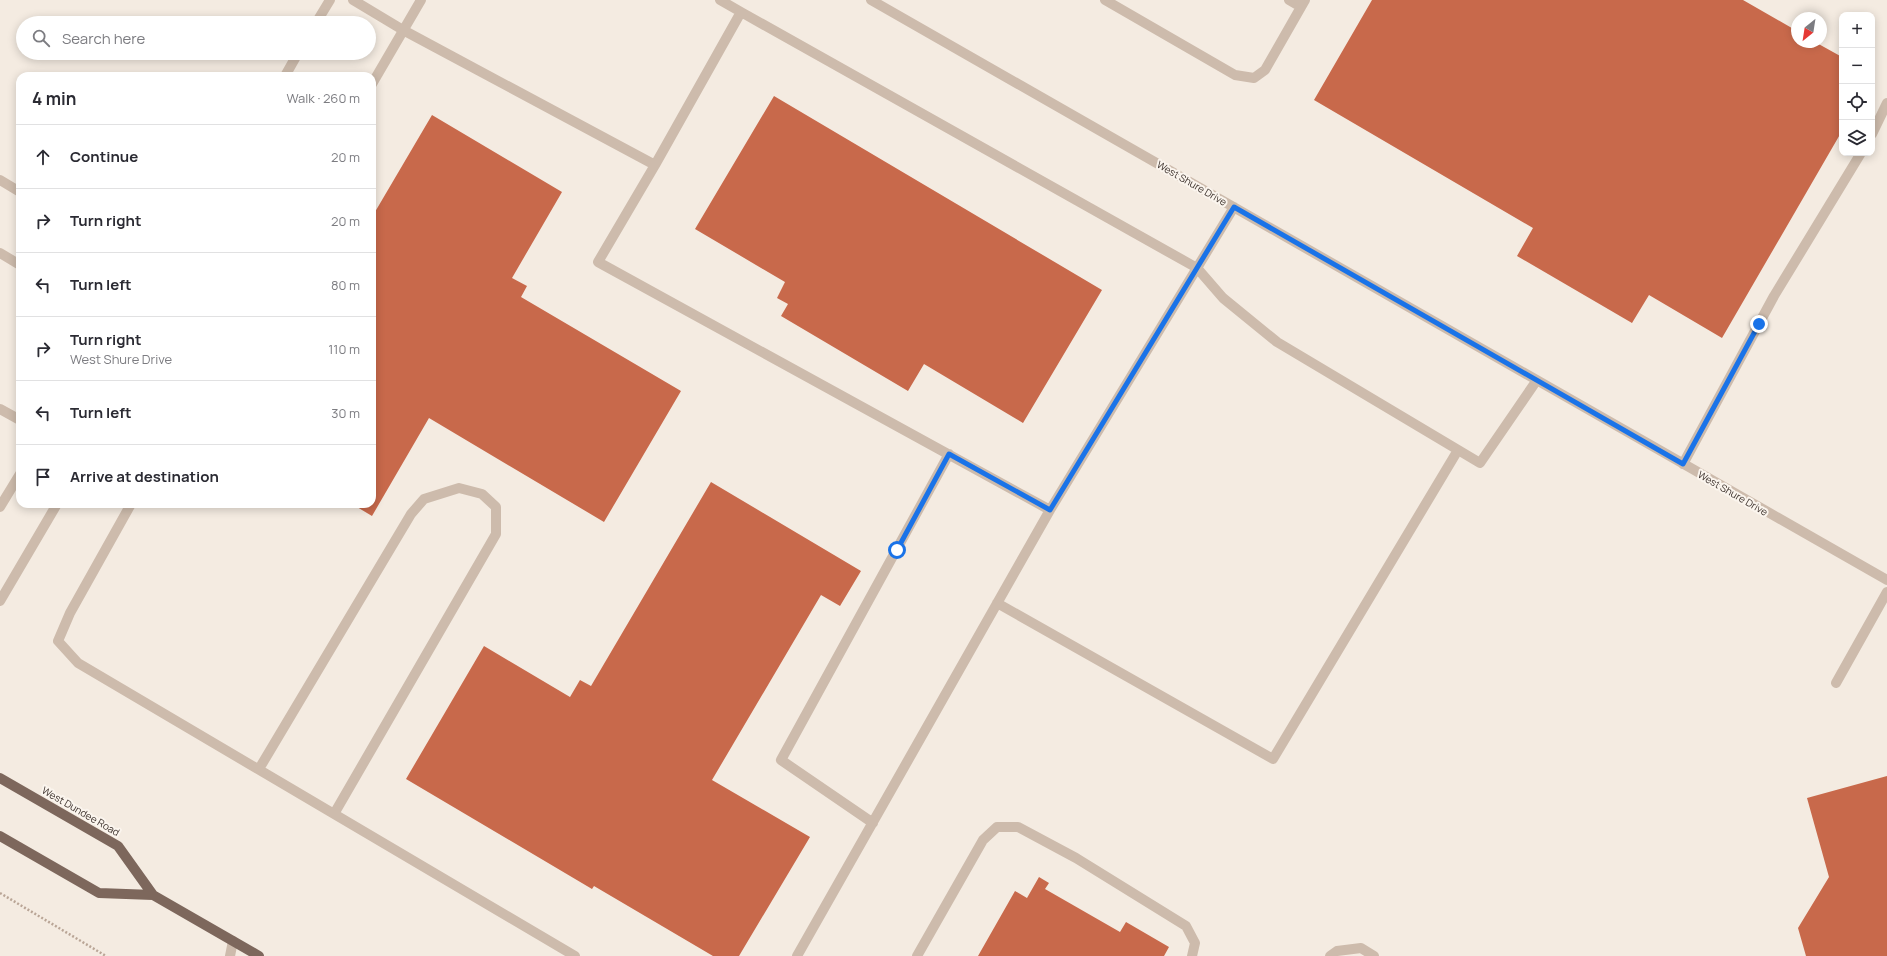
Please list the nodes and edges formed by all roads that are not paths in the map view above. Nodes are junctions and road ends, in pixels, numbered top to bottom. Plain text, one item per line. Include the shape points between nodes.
1 (330, 0) edge
2 (353, 0) edge
3 (421, 0) edge
4 (720, 0) edge
5 (871, 0) edge
6 (1106, 0) edge
7 (1289, 0) edge
8 (1303, 3) edge
9 (741, 12) junction
10 (320, 16) edge
11 (403, 30) junction
12 (294, 60) edge
13 (287, 72) edge
14 (376, 77) edge
15 (1887, 103) edge
16 (1875, 128) edge
17 (1859, 156) edge
18 (656, 165) junction
19 (0, 180) edge
20 (16, 190) edge
21 (1234, 207) junction
22 (0, 253) edge
23 (16, 263) edge
24 (1197, 268) junction
25 (1537, 380) junction
26 (0, 409) edge
27 (16, 418) edge
28 (1458, 450) junction
29 (949, 454) junction
30 (1683, 464) junction
31 (16, 481) edge
32 (0, 507) edge
33 (55, 508) edge
34 (129, 508) edge
35 (1050, 510) junction
36 (1887, 580) edge
37 (1887, 592) edge
38 (0, 601) edge
39 (997, 603) junction
40 (1836, 682) dead end
41 (259, 769) junction
42 (0, 778) edge
43 (334, 814) junction
44 (872, 823) junction
45 (0, 836) edge
46 (153, 895) junction
47 (233, 941) junction
48 (230, 956) edge
49 (259, 956) edge
50 (575, 956) edge
51 (797, 956) edge
52 (917, 956) edge
53 (1192, 956) edge
54 (1330, 956) edge
55 (1374, 956) edge

1 - 10 street
2 - 11 street
3 - 11 street
4 - 9 street
5 - 21 street, West Shure Drive
6 - 8 street via 1235,75 1254,78 1265,70
7 - 8 street
9 - 18 street
9 - 24 street
11 - 14 street
11 - 18 street
12 - 13 street
15 - 16 street
17 - 30 street via 1774,296
18 - 29 street via 598,262
19 - 20 street
21 - 24 street
21 - 25 street, West Shure Drive
22 - 23 street
24 - 28 street via 1223,298 1277,342
24 - 35 street
25 - 28 street via 1480,463
25 - 30 street, West Shure Drive
26 - 27 street
28 - 39 street via 1273,759
29 - 35 street
29 - 44 street via 781,760
30 - 36 street, West Shure Drive
31 - 32 street
33 - 38 street
34 - 41 street via 70,613 58,641 78,663
35 - 39 street
37 - 40 street
39 - 44 street
41 - 43 street
41 - 43 street via 411,514 424,499 459,488 482,494 496,507 496,534
42 - 46 main road, West Dundee Road via 118,846
43 - 50 street
44 - 51 street
45 - 46 main road, West Dundee Road via 99,893
46 - 47 main road, West Dundee Road
47 - 48 street
47 - 49 main road, West Dundee Road
52 - 53 street via 983,840 997,827 1018,827 1076,858 1186,926 1195,943
54 - 55 street via 1337,950 1361,948

